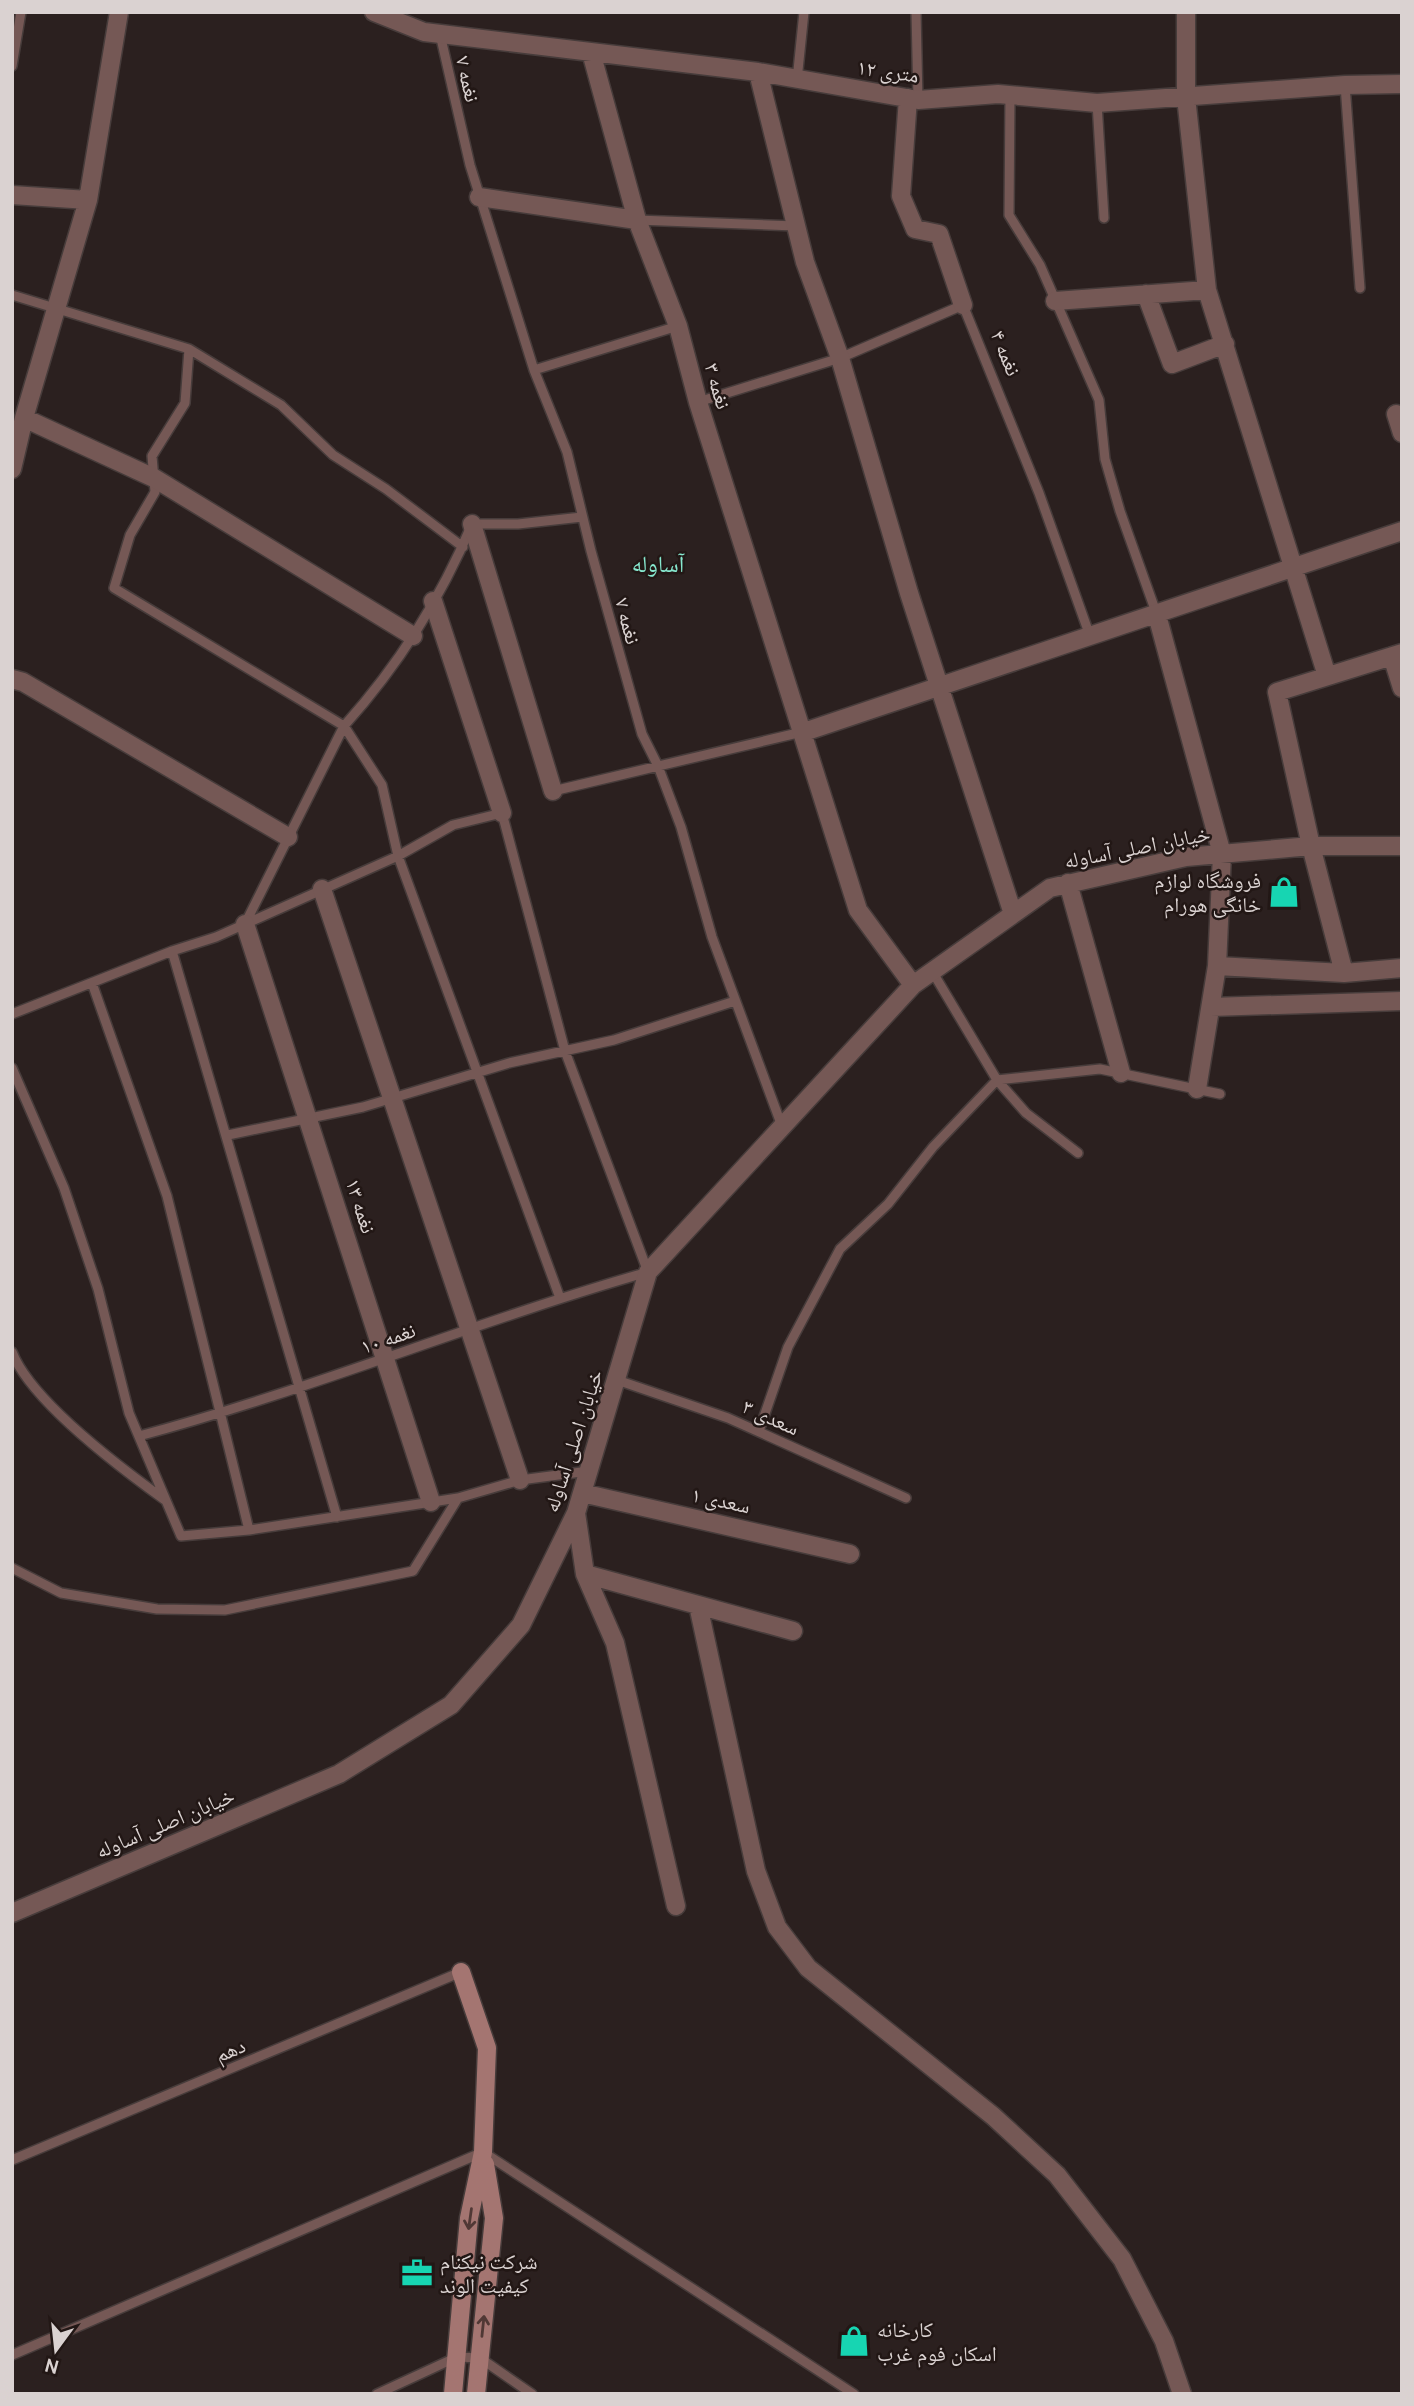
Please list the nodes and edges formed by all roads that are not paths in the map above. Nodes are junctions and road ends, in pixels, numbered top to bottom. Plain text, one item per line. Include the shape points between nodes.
1 (21, 12) edge
2 (119, 12) edge
3 (373, 12) edge
4 (804, 12) edge
5 (916, 12) edge
6 (1186, 12) edge
7 (440, 34) junction
8 (591, 52) junction
9 (12, 66) edge
10 (758, 72) junction
11 (797, 80) junction
12 (1402, 84) edge
13 (1345, 85) junction
14 (1010, 95) junction
15 (1186, 97) junction
16 (913, 99) junction
17 (1097, 103) junction
18 (12, 195) edge
19 (479, 197) junction
20 (89, 200) junction
21 (1104, 218) dead end
22 (637, 220) junction
23 (796, 226) junction
24 (1360, 288) dead end
25 (1208, 290) junction
26 (12, 295) edge
27 (1146, 295) junction
28 (1055, 301) junction
29 (963, 305) junction
30 (57, 307) junction
31 (678, 326) junction
32 (1225, 344) junction
33 (189, 349) junction
34 (839, 358) junction
35 (534, 370) junction
36 (698, 402) junction
37 (1396, 414) dead end
38 (24, 418) junction
39 (1402, 433) edge
40 (12, 469) edge
41 (153, 478) junction
42 (582, 517) junction
43 (472, 524) junction
44 (1402, 531) edge
45 (463, 547) junction
46 (1293, 567) junction
47 (433, 601) junction
48 (1157, 615) junction
49 (413, 636) junction
50 (1090, 636) junction
51 (1397, 654) edge
52 (1327, 676) junction
53 (12, 679) edge
54 (941, 685) junction
55 (1402, 688) edge
56 (344, 726) junction
57 (804, 732) junction
58 (658, 766) junction
59 (553, 791) joint
60 (502, 813) junction
61 (288, 837) junction
62 (1311, 846) junction
63 (1402, 846) edge
64 (1222, 854) junction
65 (398, 856) junction
66 (1068, 883) junction
67 (322, 889) junction
68 (1013, 914) junction
69 (245, 924) junction
70 (172, 951) junction
71 (1217, 966) junction
72 (1402, 968) edge
73 (932, 971) junction
74 (1344, 973) junction
75 (92, 983) junction
76 (913, 985) junction
77 (1402, 1001) edge
78 (735, 1002) junction
79 (1211, 1007) junction
80 (12, 1014) edge
81 (565, 1051) junction
82 (12, 1068) edge
83 (479, 1073) junction
84 (1121, 1073) junction
85 (997, 1080) junction
86 (1197, 1089) junction
87 (1220, 1094) dead end
88 (391, 1100) junction
89 (309, 1118) junction
90 (783, 1129) junction
91 (228, 1135) junction
92 (1077, 1153) dead end
93 (648, 1272) junction
94 (560, 1298) junction
95 (470, 1329) junction
96 (12, 1352) edge
97 (387, 1357) junction
98 (15, 1367) edge
99 (617, 1380) junction
100 (298, 1388) junction
101 (219, 1415) junction
102 (758, 1431) junction
103 (138, 1436) junction
104 (589, 1471) junction
105 (520, 1480) junction
106 (582, 1493) junction
107 (458, 1498) junction
108 (906, 1498) dead end
109 (166, 1500) junction
110 (431, 1502) junction
111 (576, 1513) junction
112 (337, 1517) junction
113 (248, 1530) junction
114 (850, 1554) dead end
115 (12, 1568) edge
116 (585, 1574) junction
117 (698, 1605) junction
118 (793, 1631) dead end
119 (676, 1906) dead end
120 (12, 1913) edge
121 (461, 1972) joint
122 (483, 2152) junction
123 (12, 2160) edge
124 (12, 2355) edge
125 (457, 2357) junction
126 (480, 2358) junction
127 (377, 2394) edge
128 (453, 2394) edge
129 (476, 2394) edge
130 (532, 2394) edge
131 (854, 2394) edge
132 (1182, 2394) edge

1 - 9 lane
2 - 20 street
3 - 7 street, ۱۲ متری
4 - 11 lane
5 - 16 lane
6 - 15 street
7 - 8 street, ۱۲ متری
7 - 19 lane, نغمه ۷
8 - 10 street, ۱۲ متری
8 - 22 street, نغمه ۳
10 - 11 street, ۱۲ متری
10 - 23 street
11 - 16 street, ۱۲ متری
12 - 13 street, ۱۲ متری
13 - 15 street, ۱۲ متری
13 - 24 lane
14 - 16 street, ۱۲ متری
14 - 17 street, ۱۲ متری
14 - 28 lane via 1010,215
15 - 17 street, ۱۲ متری
15 - 25 street
16 - 29 street, نغمه ۴ via 901,196 915,229 939,234
17 - 21 lane
18 - 20 street
19 - 22 street
19 - 35 lane, نغمه ۷
20 - 30 street
22 - 23 lane
22 - 31 street, نغمه ۳
23 - 34 street
25 - 27 street
25 - 32 street
26 - 30 lane
27 - 28 street
27 - 32 street via 1172,364
28 - 48 lane via 1099,401 1105,459
29 - 34 lane
29 - 50 lane, نغمه ۴ via 1039,493
30 - 33 lane
30 - 38 street
31 - 35 lane
31 - 36 street, نغمه ۳
32 - 46 street
33 - 41 lane via 185,403 152,456
33 - 45 lane via 281,405 333,455
34 - 36 lane
34 - 54 street
35 - 42 lane, نغمه ۷ via 567,452
36 - 57 street, نغمه ۳
37 - 39 street
38 - 40 street
38 - 41 street
41 - 49 street
41 - 56 lane via 155,492 130,535 114,588
42 - 43 lane
42 - 58 lane, نغمه ۷ via 642,734
43 - 45 lane
43 - 59 street
44 - 46 street
45 - 47 lane
46 - 48 street
46 - 52 street
47 - 49 lane
47 - 60 street
48 - 50 street
48 - 64 street
49 - 56 lane
50 - 54 street
51 - 52 street
51 - 55 street
52 - 62 street via 1277,692
53 - 61 street
54 - 57 street
54 - 68 street
56 - 61 lane
56 - 65 lane via 382,785
57 - 58 lane
57 - 76 street via 858,910
58 - 59 lane
58 - 78 lane, نغمه ۷
60 - 65 lane via 453,825
60 - 81 lane
61 - 69 lane
62 - 63 street, خیابان اصلی آساوله
62 - 64 street, خیابان اصلی آساوله
62 - 74 street
64 - 66 street, خیابان اصلی آساوله via 1186,857
64 - 71 street
65 - 67 lane
65 - 83 lane
66 - 68 street, خیابان اصلی آساوله via 1050,888
66 - 84 street
67 - 69 lane
67 - 88 street
68 - 73 street, خیابان اصلی آساوله
69 - 70 lane
69 - 89 street, نغمه ۱۳
70 - 75 lane
70 - 91 lane
71 - 74 street
71 - 79 street
72 - 74 street
73 - 76 street, خیابان اصلی آساوله
73 - 85 lane
75 - 80 lane
75 - 101 lane via 167,1196
76 - 90 street, خیابان اصلی آساوله
77 - 79 street
78 - 81 lane
78 - 90 lane, نغمه ۷
79 - 86 street
81 - 83 lane
81 - 93 lane
82 - 103 lane via 68,1200
83 - 88 lane
83 - 94 lane
84 - 85 lane via 1100,1069
84 - 86 lane
85 - 92 lane via 1026,1113
85 - 102 lane via 933,1147 888,1204 840,1249 788,1347
86 - 87 lane
88 - 89 lane
88 - 95 street
89 - 91 lane
89 - 97 street, نغمه ۱۳
90 - 93 street, خیابان اصلی آساوله
91 - 100 lane
93 - 94 lane, نغمه ۱۰
93 - 99 street, خیابان اصلی آساوله
94 - 95 lane, نغمه ۱۰
95 - 97 lane, نغمه ۱۰
95 - 105 street
96 - 98 lane
97 - 100 lane, نغمه ۱۰
97 - 110 street, نغمه ۱۳
98 - 109 lane via 49,1403
99 - 102 lane, سعدی ۳
99 - 104 street, خیابان اصلی آساوله
100 - 101 lane, نغمه ۱۰
100 - 112 lane
101 - 103 lane, نغمه ۱۰
101 - 113 lane
102 - 108 lane, سعدی ۳
103 - 109 lane
104 - 105 lane
104 - 106 street, خیابان اصلی آساوله
105 - 107 lane
106 - 111 street, خیابان اصلی آساوله
106 - 114 street, سعدی ۱
107 - 110 lane
107 - 115 lane via 413,1571 225,1609 157,1609 61,1593
109 - 113 lane via 181,1536
110 - 112 lane
111 - 116 street
111 - 120 street, خیابان اصلی آساوله via 521,1625 451,1705 339,1774
112 - 113 lane
116 - 117 street
116 - 119 street via 615,1643
117 - 118 street
117 - 132 street via 756,1871 778,1927 808,1968 993,2116 1056,2175 1122,2259 1164,2341
121 - 122 street via 487,2048
121 - 123 lane, دهم
122 - 124 lane
122 -> 125 street via 469,2218
126 -> 122 street via 494,2218
122 - 131 lane
125 - 126 lane
125 - 127 lane
125 - 128 street
126 - 129 street
126 - 130 lane

